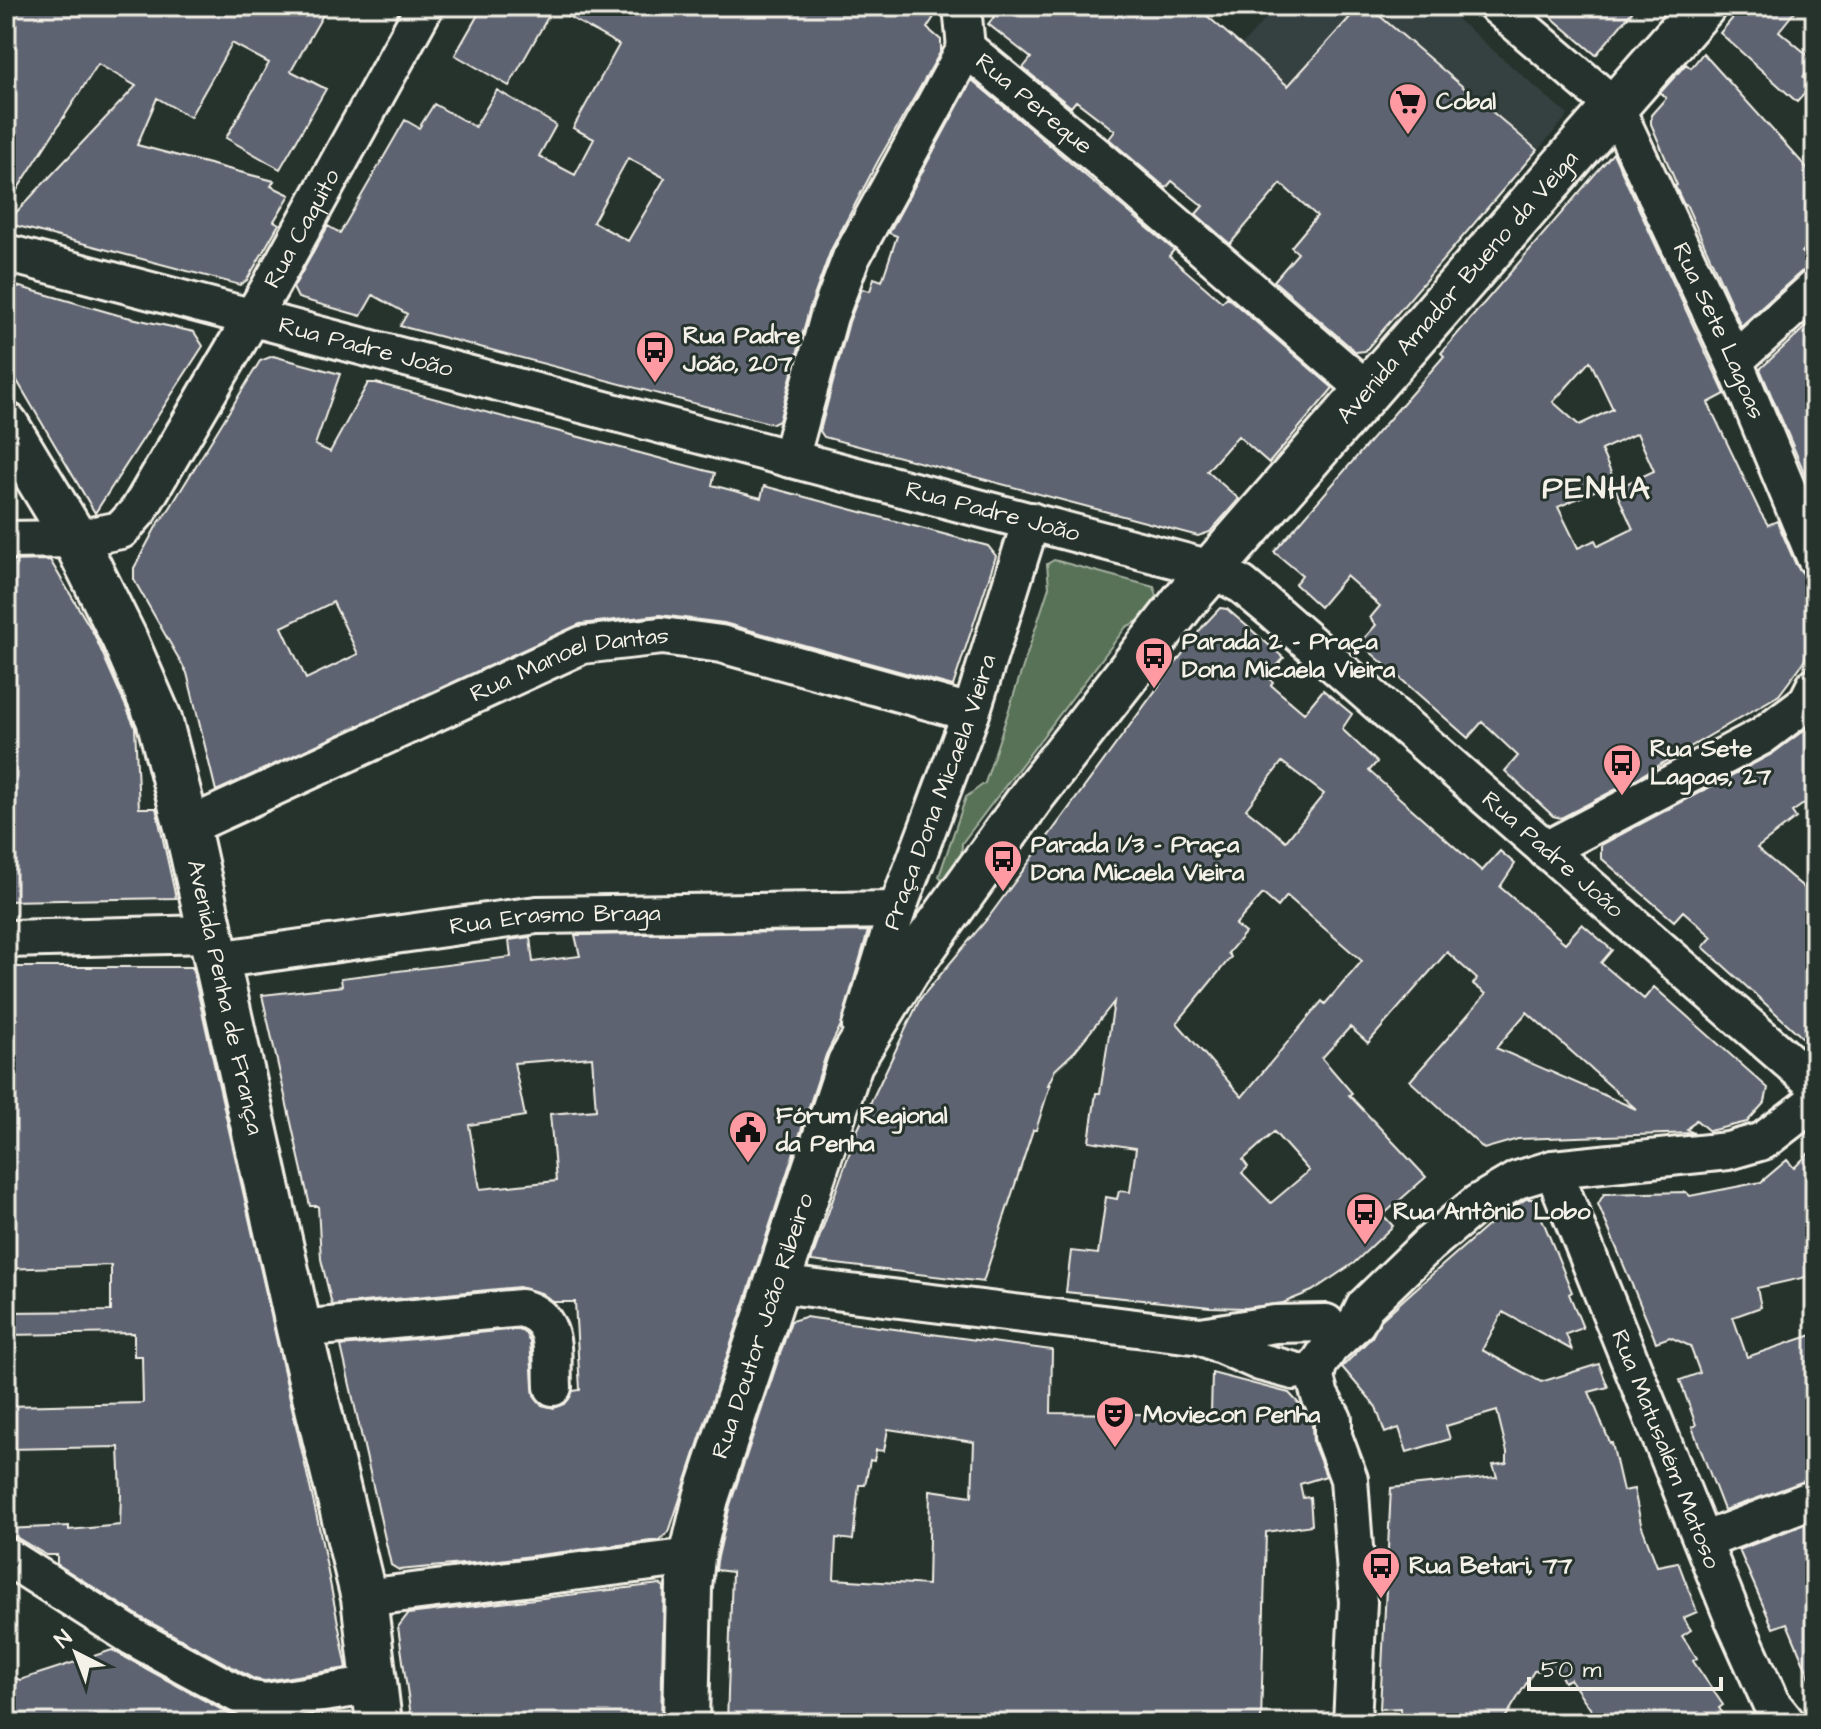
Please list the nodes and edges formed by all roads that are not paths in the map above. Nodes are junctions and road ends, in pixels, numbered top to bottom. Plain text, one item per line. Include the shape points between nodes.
1 (425, 6) edge
2 (962, 6) edge
3 (1497, 6) edge
4 (1703, 6) edge
5 (966, 48) junction
6 (1615, 107) junction
7 (6, 253) edge
8 (1815, 288) edge
9 (251, 319) junction
10 (1734, 361) junction
11 (1368, 391) junction
12 (6, 425) edge
13 (790, 459) junction
14 (1031, 521) junction
15 (75, 539) junction
16 (6, 540) edge
17 (1815, 557) edge
18 (1211, 569) junction
19 (1815, 686) edge
20 (971, 713) junction
21 (187, 827) junction
22 (1546, 850) junction
23 (897, 910) junction
24 (6, 939) edge
25 (213, 947) junction
26 (850, 1063) junction
27 (1815, 1084) edge
28 (1815, 1101) edge
29 (1553, 1169) junction
30 (777, 1284) junction
31 (1365, 1306) junction
32 (1326, 1323) junction
33 (299, 1329) junction
34 (1201, 1336) junction
35 (1294, 1371) junction
36 (553, 1387) dead end
37 (1333, 1436) junction
38 (1815, 1498) edge
39 (1703, 1541) junction
40 (6, 1556) edge
41 (692, 1557) junction
42 (364, 1598) junction
43 (378, 1713) edge
44 (686, 1723) edge
45 (1352, 1723) edge
46 (1787, 1723) edge

1 - 9 street, Rua Caquito
2 - 5 street
3 - 6 street
4 - 6 main road, Avenida Amador Bueno da Veiga
5 - 11 street, Rua Pereque
5 - 13 street, Rua Pereque via 851,258 829,316
6 - 10 street, Rua Sete Lagoas
6 - 11 main road, Avenida Amador Bueno da Veiga
7 - 9 street, Rua Padre João
8 - 10 street
9 - 13 street, Rua Padre João
9 - 15 street, Rua Caquito via 139,510 121,530
10 - 17 street, Rua Sete Lagoas
11 - 18 main road, Avenida Amador Bueno da Veiga
12 - 15 main road, Avenida Penha de França
13 - 14 street, Rua Padre João
14 - 18 street, Rua Padre João
14 - 20 street, Praça Dona Micaela Vieira
15 - 16 street, Rua Caquito
15 - 21 main road, Avenida Penha de França via 159,719
18 - 22 street, Rua Padre João via 1242,585 1272,610
18 - 26 main road, Rua Doutor João Ribeiro via 976,871
19 - 22 street via 1807,702 1762,736
20 - 21 street, Rua Manoel Dantas via 721,644 662,636 622,639 582,645
20 - 23 street, Praça Dona Micaela Vieira
21 - 25 main road, Avenida Penha de França
22 - 27 street, Rua Padre João
23 - 25 street, Rua Erasmo Braga via 537,915
23 - 26 street, Praça Dona Micaela Vieira
24 - 25 street, Rua Erasmo Braga
25 - 33 main road, Avenida Penha de França
26 - 30 main road, Rua Doutor João Ribeiro
28 - 29 street via 1763,1141 1728,1151
29 - 31 street via 1517,1180 1478,1203
29 - 39 street, Rua Matusalém Matoso
30 - 34 street
30 - 41 main road, Rua Doutor João Ribeiro via 706,1498
31 - 32 street
31 - 37 street via 1318,1365 1315,1378 1333,1419
32 - 34 street via 1275,1324
32 - 35 street via 1308,1340
33 - 36 street via 521,1308 544,1318
33 - 42 main road, Avenida Penha de França
34 - 35 street
35 - 37 street via 1299,1397 1315,1426
37 - 45 street via 1349,1479 1358,1602
38 - 39 street
39 - 46 street, Rua Matusalém Matoso via 1771,1703
40 - 43 street via 133,1637 247,1699
41 - 42 street
41 - 44 main road, Rua Doutor João Ribeiro
42 - 43 main road, Avenida Penha de França

